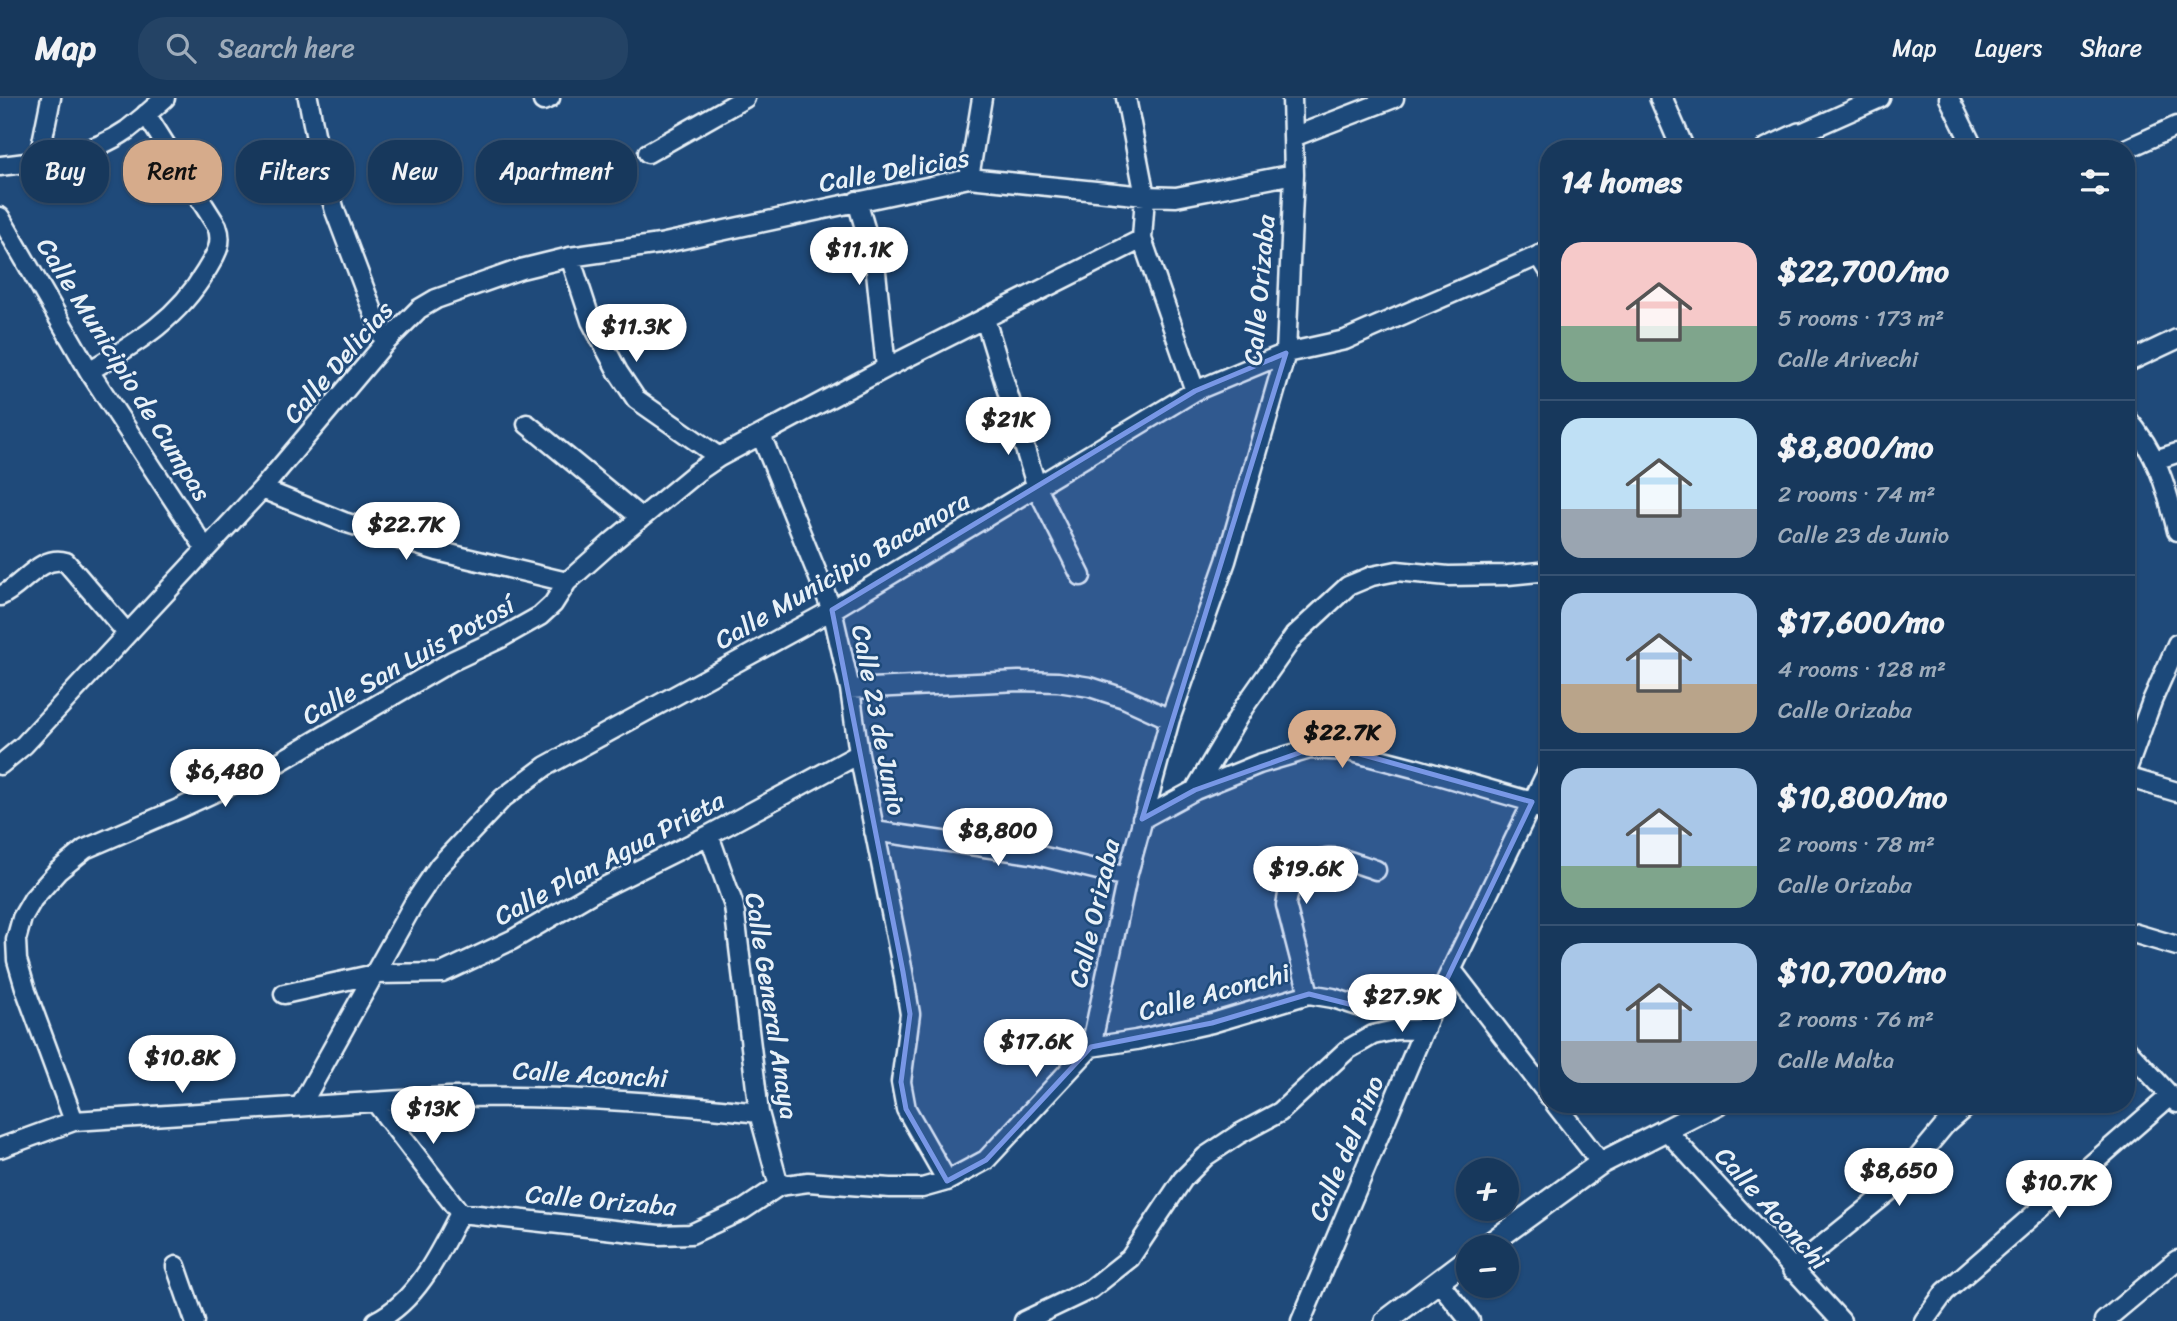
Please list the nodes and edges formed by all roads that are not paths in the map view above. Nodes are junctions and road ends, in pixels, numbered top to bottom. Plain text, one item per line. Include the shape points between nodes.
1 (51, 98) edge
2 (165, 98) edge
3 (308, 98) edge
4 (745, 98) edge
5 (982, 98) edge
6 (1126, 98) edge
7 (1292, 98) edge
8 (1394, 98) edge
9 (1661, 98) edge
10 (1880, 98) edge
11 (1950, 98) edge
12 (146, 114) junction
13 (2177, 127) edge
14 (1293, 137) junction
15 (42, 140) edge
16 (108, 140) edge
17 (1678, 140) edge
18 (1806, 140) edge
19 (1970, 140) edge
20 (2135, 145) edge
21 (648, 153) dead end
22 (21, 164) edge
23 (0, 166) edge
24 (1294, 174) junction
25 (969, 178) junction
26 (1146, 196) junction
27 (857, 201) junction
28 (0, 216) edge
29 (1142, 239) junction
30 (570, 257) junction
31 (1540, 261) edge
32 (985, 319) junction
33 (2177, 339) edge
34 (385, 343) junction
35 (1286, 353) junction
36 (2135, 359) edge
37 (886, 368) junction
38 (89, 371) junction
39 (1195, 391) junction
40 (527, 424) dead end
41 (2135, 428) edge
42 (761, 435) junction
43 (2177, 453) edge
44 (719, 457) junction
45 (2155, 460) junction
46 (1037, 488) junction
47 (262, 489) junction
48 (640, 517) junction
49 (2177, 531) edge
50 (205, 548) junction
51 (1540, 572) edge
52 (1081, 576) dead end
53 (567, 582) junction
54 (0, 596) edge
55 (832, 610) junction
56 (127, 633) junction
57 (2177, 644) edge
58 (850, 689) junction
59 (1170, 719) junction
60 (2135, 747) edge
61 (859, 754) junction
62 (0, 765) edge
63 (2135, 780) edge
64 (1540, 786) edge
65 (1195, 790) junction
66 (2177, 792) edge
67 (1532, 802) junction
68 (1540, 808) edge
69 (1142, 820) junction
70 (874, 831) junction
71 (709, 835) junction
72 (1376, 870) dead end
73 (1128, 877) junction
74 (2135, 934) edge
75 (2177, 946) edge
76 (1452, 970) junction
77 (375, 974) junction
78 (284, 994) dead end
79 (1309, 994) junction
80 (1433, 1008) junction
81 (1424, 1029) junction
82 (1091, 1047) junction
83 (2135, 1058) edge
84 (1540, 1084) edge
85 (2173, 1100) edge
86 (376, 1102) junction
87 (302, 1105) junction
88 (759, 1113) junction
89 (1562, 1113) edge
90 (1698, 1113) edge
91 (1959, 1113) edge
92 (74, 1121) junction
93 (1665, 1129) junction
94 (0, 1148) edge
95 (1601, 1163) junction
96 (947, 1181) junction
97 (779, 1186) junction
98 (460, 1213) junction
99 (1502, 1235) edge
100 (2177, 1260) edge
101 (176, 1266) dead end
102 (1456, 1268) edge
103 (1792, 1270) junction
104 (1438, 1281) junction
105 (195, 1321) edge
106 (376, 1321) edge
107 (1024, 1321) edge
108 (1301, 1321) edge
109 (1386, 1321) edge
110 (1470, 1321) edge
111 (1840, 1321) edge
112 (1924, 1321) edge
113 (2104, 1321) edge

1 - 15 street
2 - 12 street
3 - 34 street via 335,211
4 - 21 street
5 - 25 street
6 - 26 street
7 - 14 street, Calle Orizaba
8 - 14 street
9 - 17 street
10 - 18 street
11 - 19 street
12 - 16 street
12 - 38 street via 217,226 218,251 202,279 167,320
13 - 20 street
14 - 24 street, Calle Orizaba
22 - 23 street
24 - 26 street, Calle Delicias via 1177,197
24 - 35 street, Calle Orizaba
25 - 26 street, Calle Delicias
25 - 27 street, Calle Delicias
26 - 29 street
27 - 30 street, Calle Delicias via 660,244
27 - 37 street via 875,262
28 - 38 street, Calle Municipio de Cumpas
29 - 32 street, Calle San Luis Potosí
29 - 39 street
30 - 34 street, Calle Delicias via 436,299 419,309
30 - 44 street via 591,321 636,399
31 - 35 street, Calle Municipio Bacanora via 1345,340
32 - 37 street, Calle San Luis Potosí
32 - 46 street
33 - 36 street
34 - 47 street, Calle Delicias
35 - 39 street, Calle Municipio Bacanora
35 - 59 street, Calle Orizaba via 1226,561
37 - 42 street, Calle San Luis Potosí
38 - 50 street, Calle Municipio de Cumpas
39 - 46 street, Calle Municipio Bacanora
40 - 48 street
41 - 45 street
42 - 44 street, Calle San Luis Potosí
42 - 55 street, Calle 23 de Junio
43 - 45 street
44 - 48 street, Calle San Luis Potosí
45 - 49 street
46 - 52 street
46 - 55 street, Calle Municipio Bacanora
47 - 50 street, Calle Delicias
47 - 53 street via 344,522 438,551
48 - 53 street, Calle San Luis Potosí
50 - 56 street, Calle Delicias
51 - 65 street via 1448,576 1397,571 1348,586 1294,636 1244,707
53 - 92 street, Calle San Luis Potosí via 553,604 525,626 452,660 274,765 85,849 58,871 22,918 17,960
54 - 56 street via 46,562 60,560
55 - 58 street, Calle 23 de Junio
55 - 77 street, Calle Municipio Bacanora via 545,766 503,799 439,866
56 - 62 street, Calle Delicias
57 - 60 street
58 - 59 street via 1058,682 1124,698
58 - 61 street, Calle 23 de Junio
59 - 69 street, Calle Orizaba
61 - 70 street, Calle 23 de Junio
61 - 71 street, Calle Plan Agua Prieta
63 - 66 street
64 - 67 street, Calle del Pino
65 - 67 street via 1310,748 1349,751
65 - 69 street
67 - 68 street
67 - 76 street, Calle del Pino
69 - 73 street, Calle Orizaba
70 - 73 street via 1032,854
70 - 96 street, Calle 23 de Junio via 909,1014 901,1082 906,1109
71 - 77 street, Calle Plan Agua Prieta via 442,973
71 - 88 street, Calle General Anaya via 734,906
72 - 79 street via 1334,857 1314,860 1292,874 1286,905
73 - 82 street, Calle Orizaba
74 - 75 street
76 - 80 street, Calle del Pino
76 - 84 street
77 - 78 street, Calle Plan Agua Prieta
77 - 87 street, Calle Municipio Bacanora
79 - 80 street, Calle Aconchi via 1361,1007
79 - 82 street, Calle Aconchi via 1212,1023
80 - 81 street, Calle del Pino
81 - 107 street via 1373,1035 1348,1050 1280,1112 1239,1134 1182,1179 1129,1258 1091,1289
81 - 108 street, Calle del Pino
82 - 96 street, Calle Orizaba via 986,1160
83 - 85 street
85 - 112 street via 1945,1292
86 - 87 street
86 - 88 street, Calle Aconchi via 449,1097 602,1098
86 - 98 street
87 - 92 street
88 - 97 street, Calle General Anaya
89 - 95 street
90 - 93 street
91 - 103 street via 1892,1189
92 - 94 street
93 - 95 street
93 - 103 street, Calle Aconchi
95 - 99 street
96 - 97 street, Calle Orizaba via 922,1188 808,1182
97 - 98 street, Calle Orizaba via 743,1210 691,1234 659,1235
98 - 106 street via 424,1277 403,1301
100 - 113 street
101 - 105 street
102 - 104 street
103 - 111 street, Calle Aconchi
104 - 109 street
104 - 110 street

